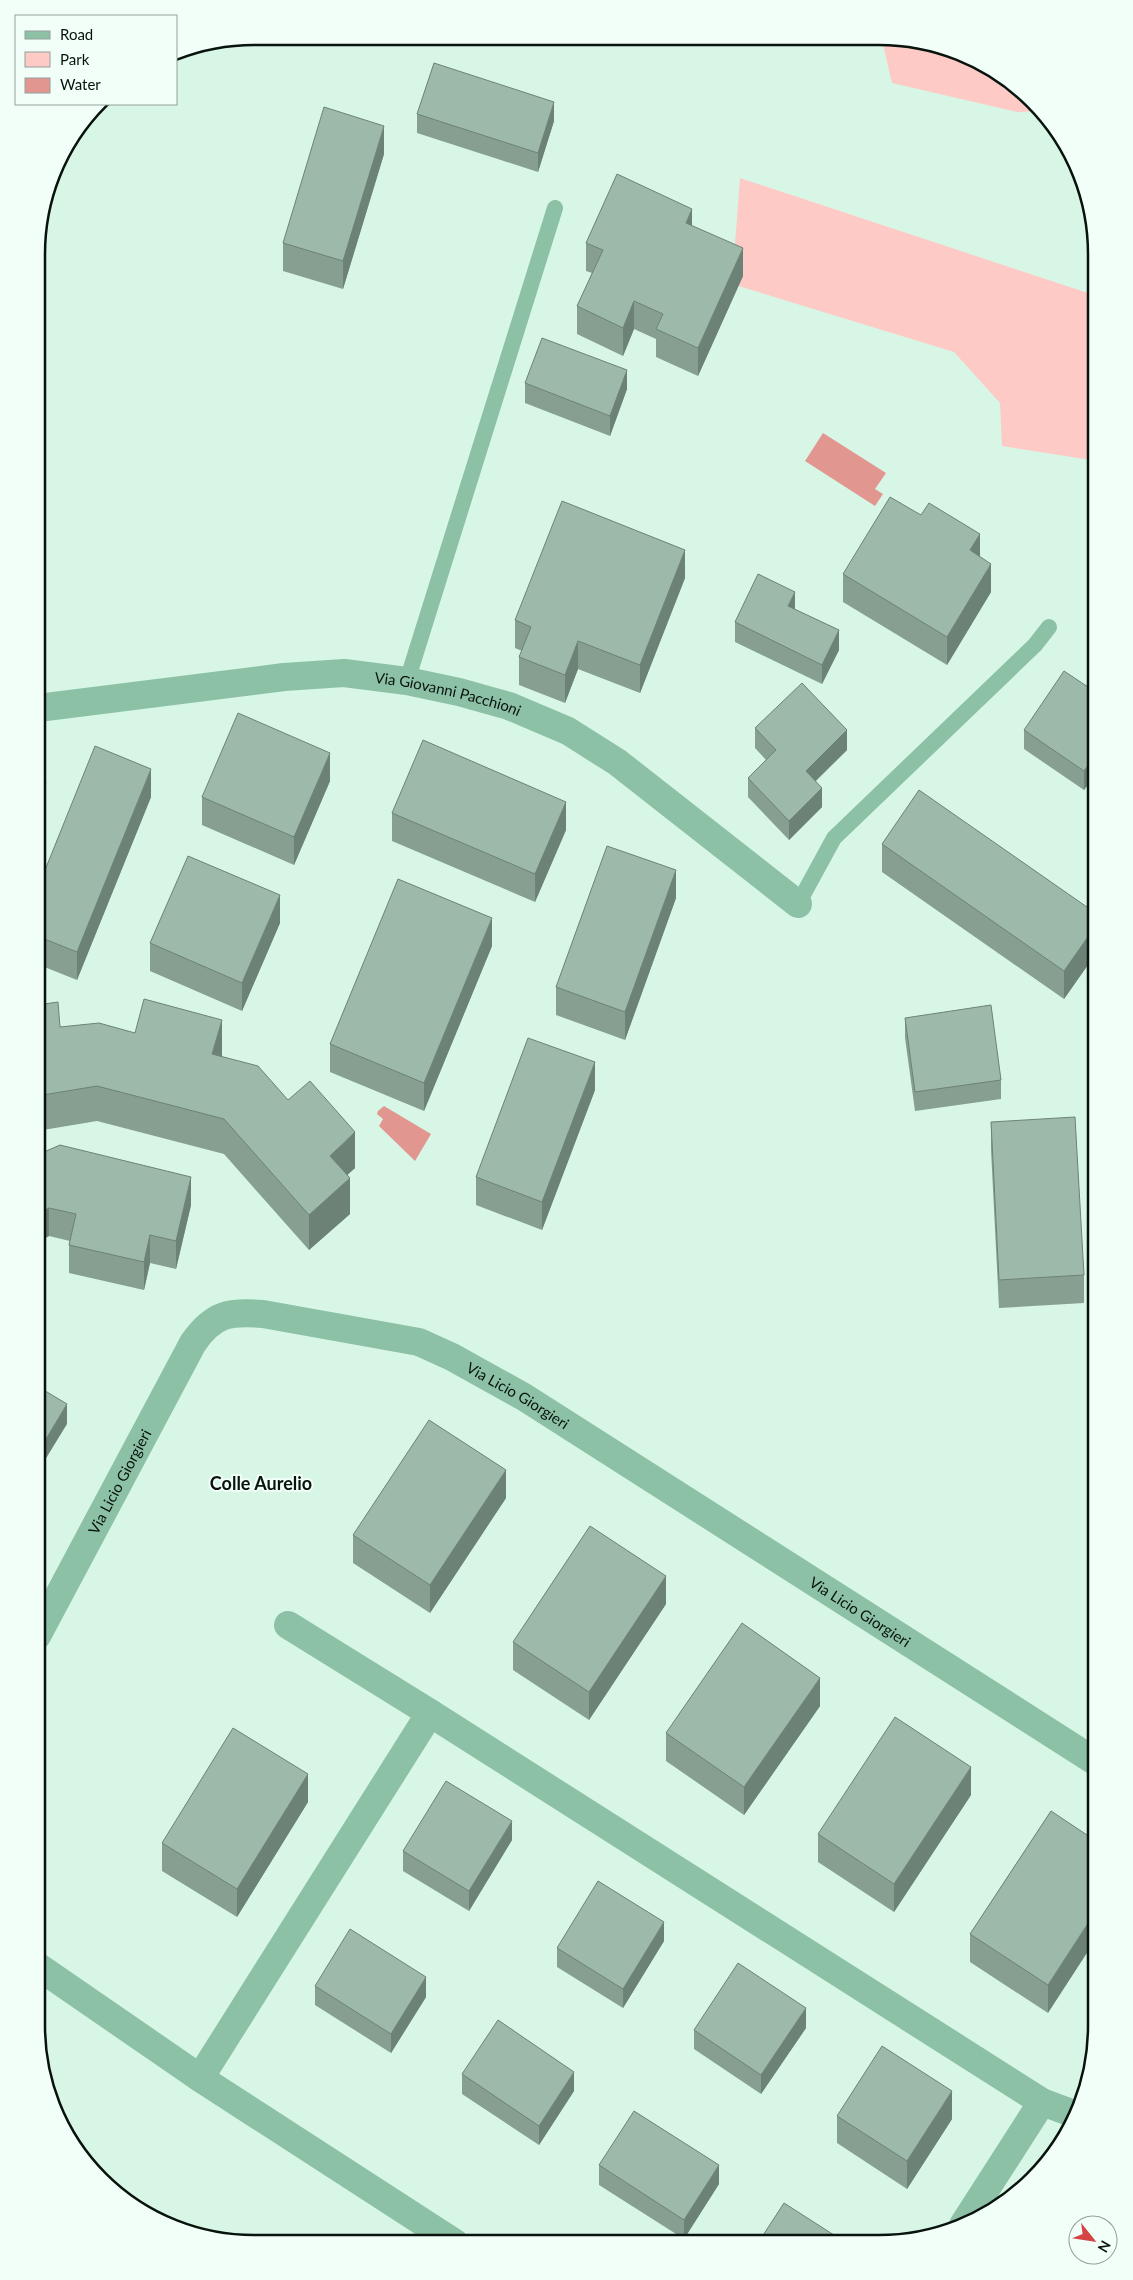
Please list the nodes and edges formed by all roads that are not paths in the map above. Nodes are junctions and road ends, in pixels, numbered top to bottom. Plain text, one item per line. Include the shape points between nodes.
1 (556, 208) dead end
2 (1049, 627) dead end
3 (407, 681) junction
4 (45, 707) edge
5 (798, 904) joint
6 (45, 1621) edge
7 (288, 1625) dead end
8 (430, 1713) junction
9 (1088, 1757) edge
10 (45, 1971) edge
11 (200, 2078) junction
12 (1042, 2102) junction
13 (1069, 2112) edge
14 (970, 2214) edge
15 (445, 2235) edge

1 - 3 lane
2 - 5 lane via 1035,645 834,838
3 - 4 street, Via Giovanni Pacchioni via 344,673 284,676
3 - 5 street, Via Giovanni Pacchioni via 510,706 568,731 617,762
6 - 9 street, Via Licio Giorgieri via 192,1343 208,1324 224,1315 242,1312 263,1314 419,1342 452,1356 524,1397
7 - 8 street
8 - 11 street
8 - 12 street
10 - 11 street
11 - 15 street
12 - 13 street
12 - 14 street

